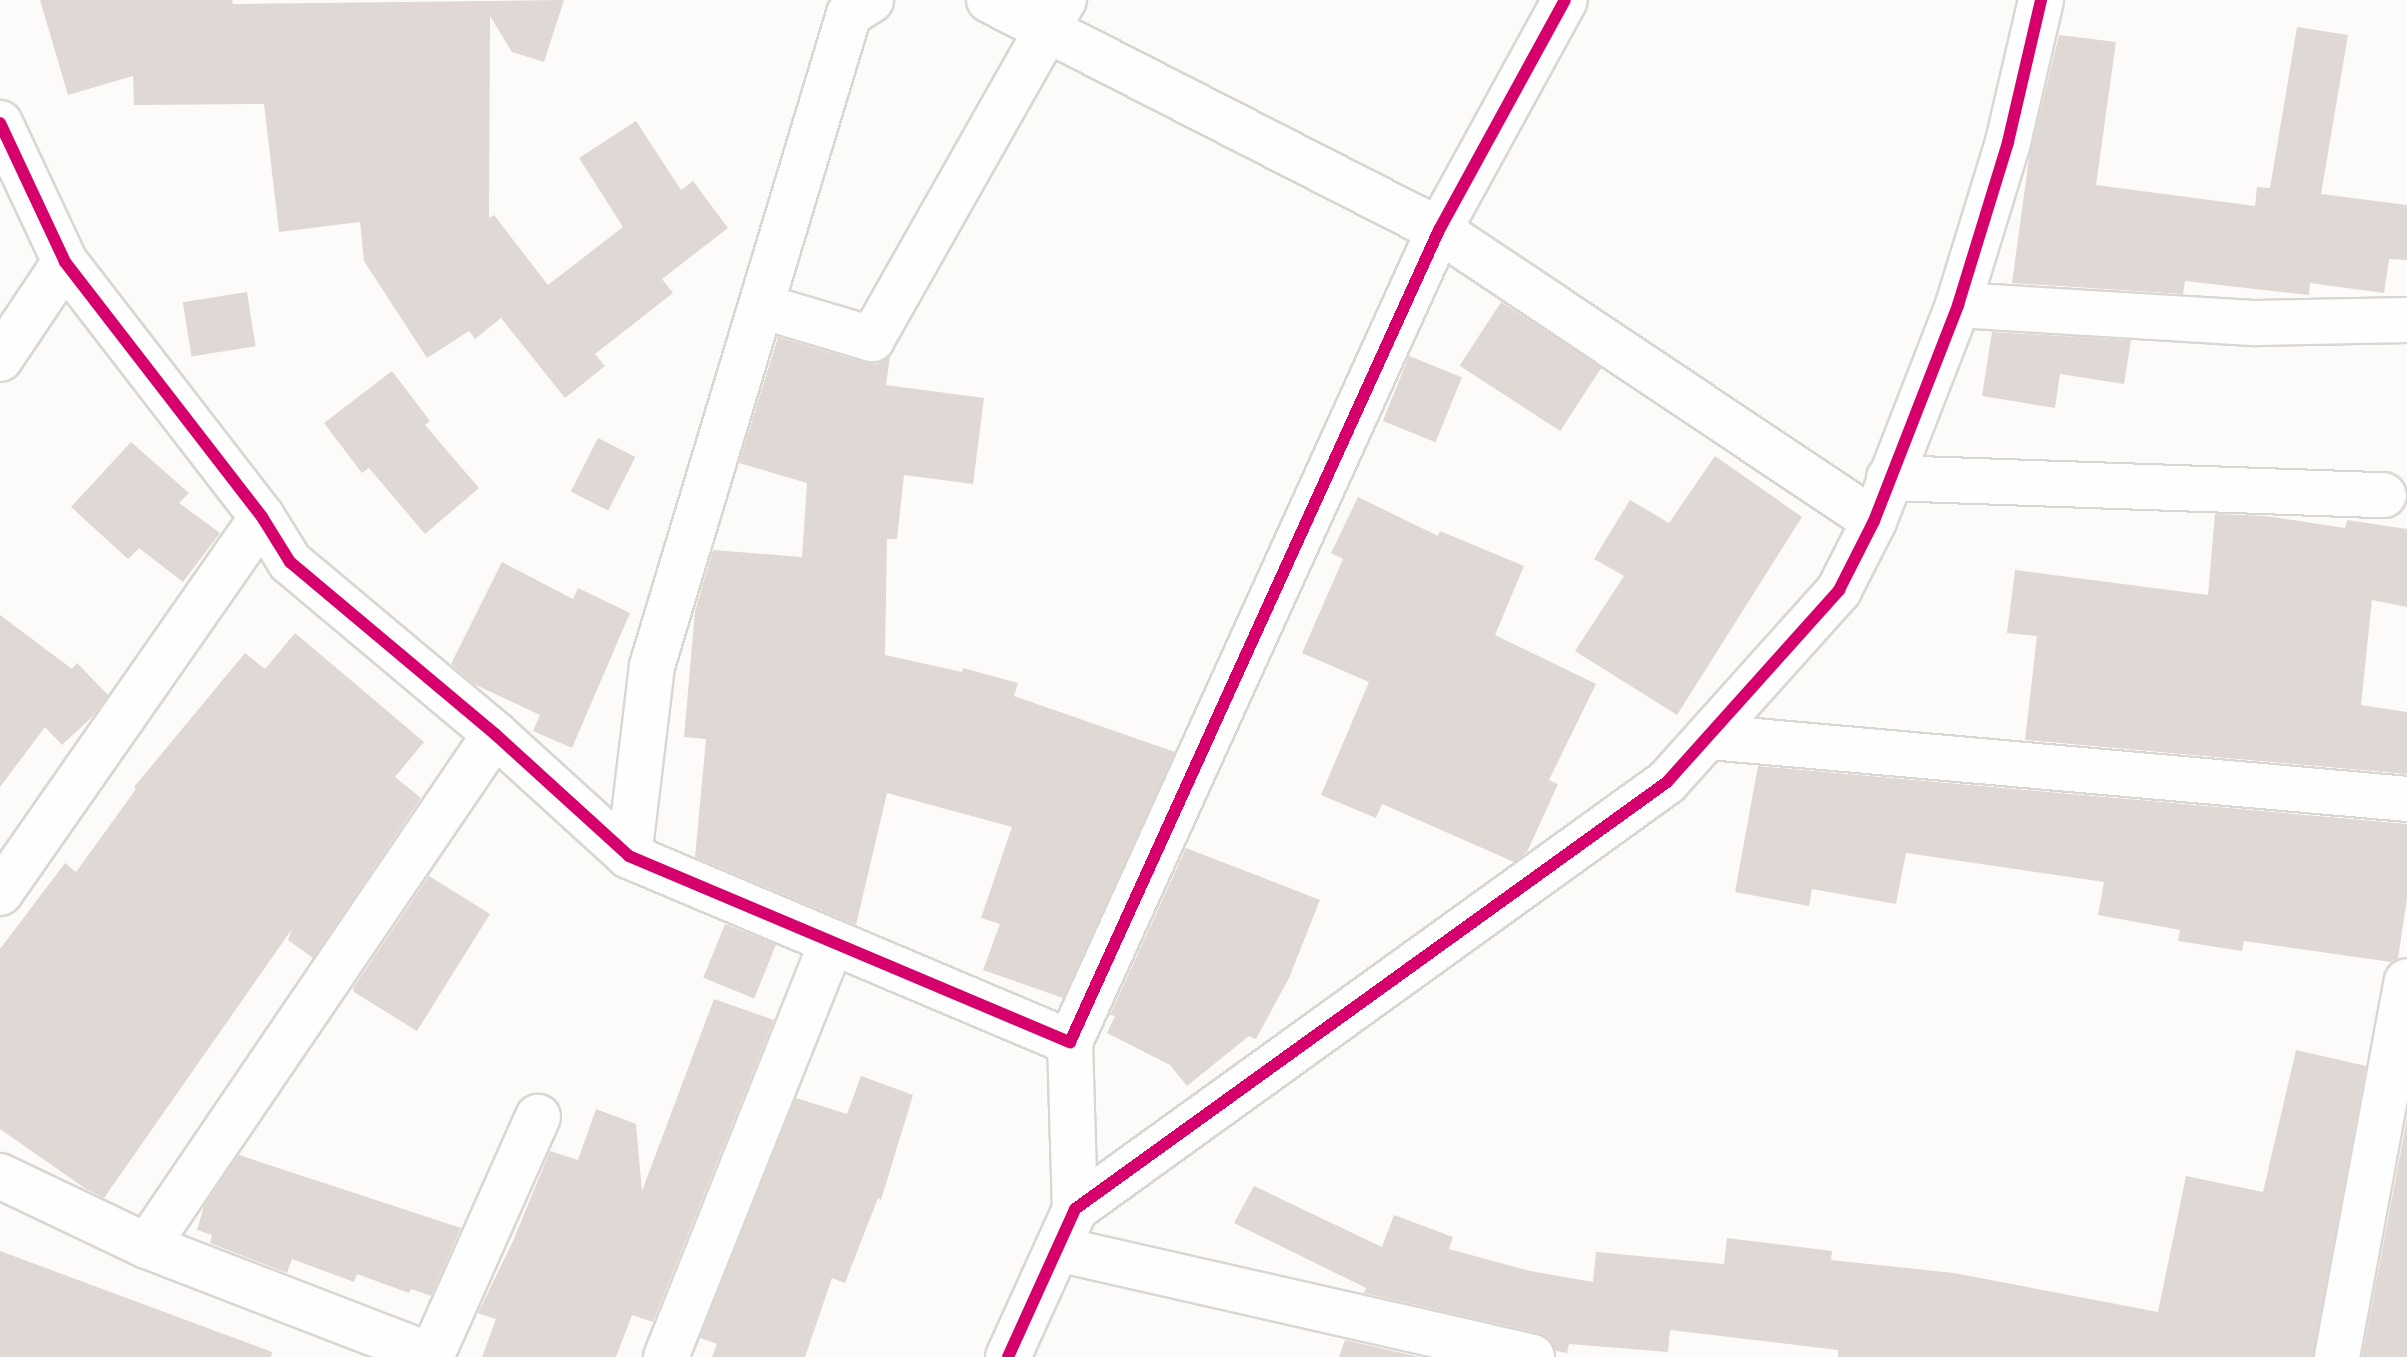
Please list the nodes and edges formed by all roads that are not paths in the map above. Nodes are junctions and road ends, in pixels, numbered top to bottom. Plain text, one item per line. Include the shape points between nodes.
1 (871, 0) edge
2 (989, 0) edge
3 (1565, 0) edge
4 (2041, 0) edge
5 (1056, 14) edge
6 (0, 123) edge
7 (1439, 230) junction
8 (65, 262) junction
9 (1958, 305) junction
10 (761, 306) junction
11 (2407, 320) edge
12 (0, 359) edge
13 (1889, 478) junction
14 (2384, 495) dead end
15 (262, 517) junction
16 (1874, 521) junction
17 (495, 734) junction
18 (1710, 737) junction
19 (2407, 799) edge
20 (629, 856) junction
21 (0, 893) edge
22 (832, 942) junction
23 (2407, 981) edge
24 (1070, 1042) junction
25 (538, 1117) dead end
26 (0, 1176) edge
27 (1075, 1209) junction
28 (147, 1246) junction
29 (1058, 1249) junction
30 (431, 1356) edge
31 (666, 1357) edge
32 (1008, 1357) edge
33 (1532, 1357) edge
34 (2337, 1357) edge

1 - 10 street via 849,14
2 - 5 street
3 - 7 street
4 - 9 street via 2008,142
5 - 7 street
5 - 10 street via 872,339
6 - 8 street
7 - 16 street
7 - 24 street
8 - 12 street
8 - 15 street
9 - 11 street via 2256,323
9 - 13 street
10 - 20 street via 652,666
13 - 14 street
13 - 16 street
15 - 17 street via 290,562
15 - 21 street
16 - 18 street via 1839,590
17 - 20 street
17 - 28 street
18 - 19 street
18 - 27 street via 1667,782
20 - 22 street
22 - 24 street
22 - 31 street
23 - 34 street
24 - 27 street
25 - 30 street
26 - 28 street
27 - 29 street
28 - 30 street
29 - 32 street
29 - 33 street

